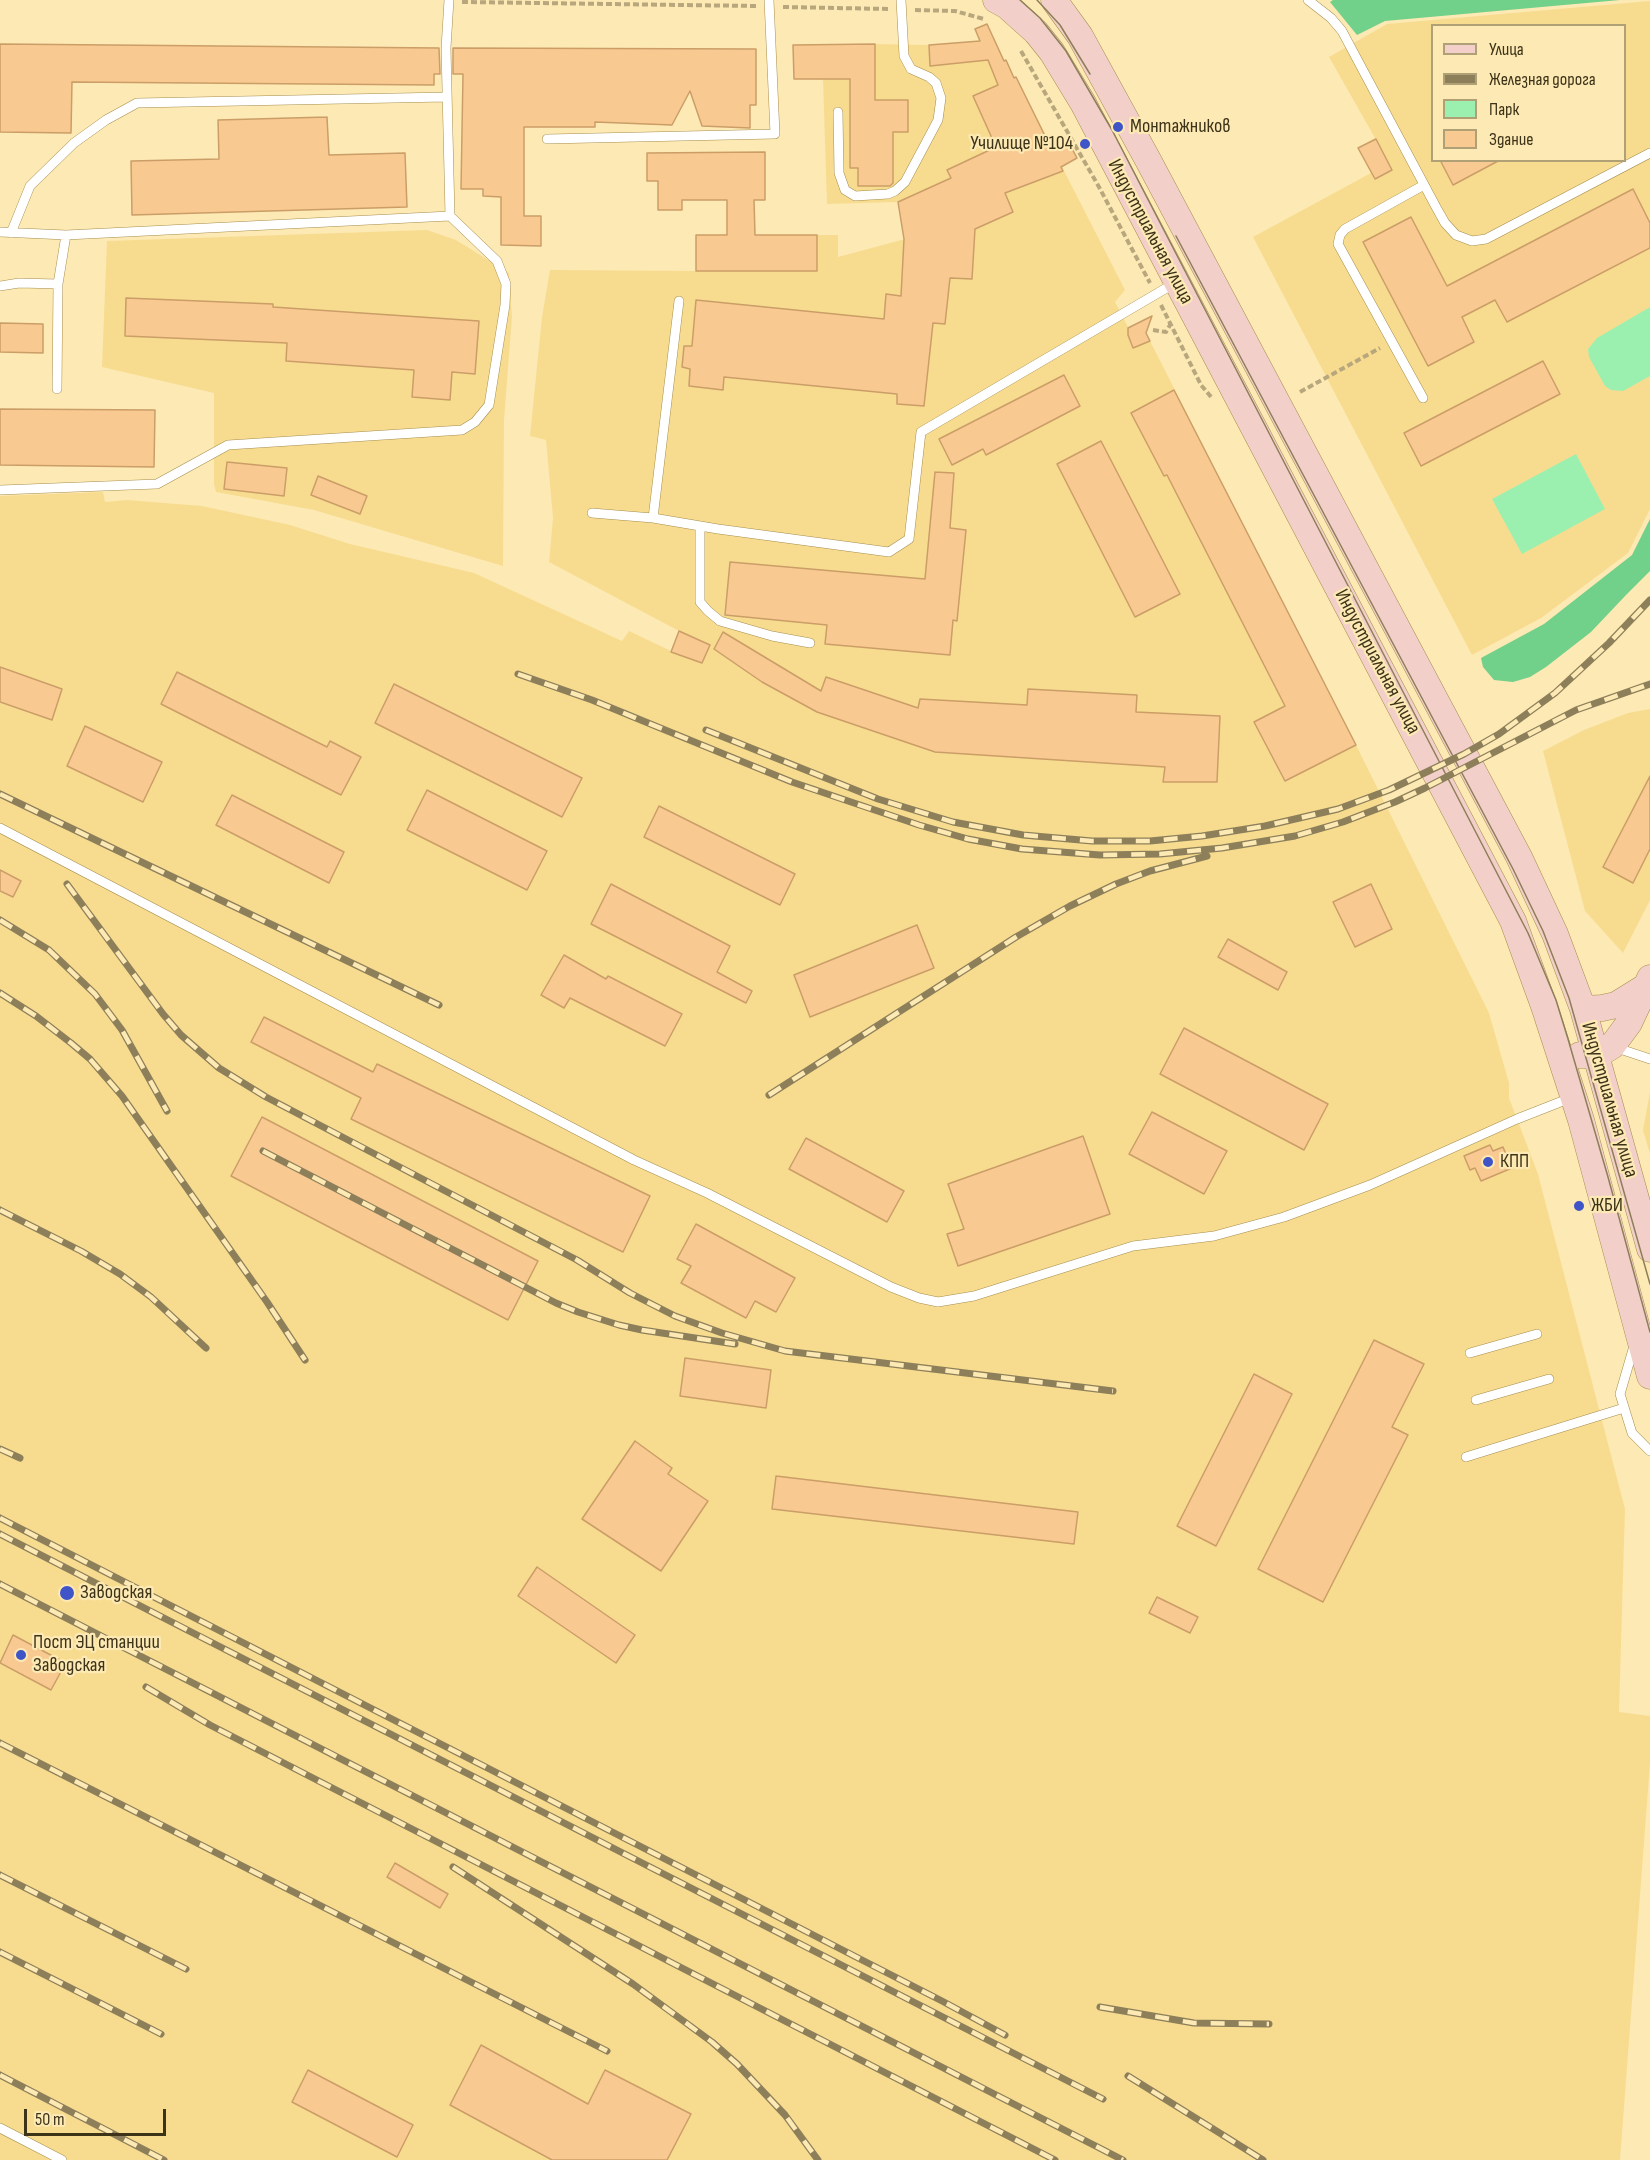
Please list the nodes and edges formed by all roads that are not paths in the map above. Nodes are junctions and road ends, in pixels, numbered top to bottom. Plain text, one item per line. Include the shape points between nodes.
1 (1054, 0) edge
2 (1308, 0) edge
3 (449, 1) edge
4 (769, 3) edge
5 (901, 5) edge
6 (991, 10) edge
7 (447, 97) junction
8 (838, 112) dead end
9 (547, 139) dead end
10 (1650, 153) edge
11 (1424, 185) junction
12 (450, 216) junction
13 (0, 232) edge
14 (11, 233) junction
15 (66, 235) junction
16 (58, 284) junction
17 (0, 286) edge
18 (1166, 288) junction
19 (679, 301) dead end
20 (57, 389) dead end
21 (1422, 398) dead end
22 (0, 490) edge
23 (592, 513) dead end
24 (653, 518) junction
25 (700, 526) junction
26 (810, 643) dead end
27 (0, 828) edge
28 (1648, 982) edge
29 (1544, 1006) junction
30 (1583, 1009) junction
31 (1604, 1050) junction
32 (1650, 1059) edge
33 (1573, 1097) junction
34 (1650, 1249) edge
35 (1638, 1332) junction
36 (1537, 1334) dead end
37 (1470, 1353) dead end
38 (1650, 1376) edge
39 (1549, 1379) dead end
40 (1476, 1400) dead end
41 (1624, 1408) junction
42 (1650, 1451) edge
43 (1466, 1457) dead end
44 (0, 2128) edge
45 (62, 2160) edge

1 - 30 main road, Индустриальная улица via 1104,79 1499,817 1555,934
2 - 11 lane via 1331,18 1350,45
3 - 7 lane
4 - 9 lane via 775,134
5 - 8 lane via 906,62 936,83 941,98 938,120 905,182 895,191 855,196 845,190 839,173
6 - 18 main road, Индустриальная улица via 1007,6 1036,32 1057,60 1088,114
7 - 12 lane
7 - 14 lane via 137,103 74,143 30,186
10 - 11 lane via 1486,238 1472,241 1456,236
11 - 21 lane via 1345,229 1338,244
12 - 15 lane
12 - 22 lane via 497,261 506,284 489,405 462,430 228,446 157,484
13 - 14 lane
14 - 15 lane
15 - 16 lane
16 - 17 lane
16 - 20 lane
18 - 25 lane via 921,432 909,539 889,552
18 - 29 main road, Индустриальная улица via 1476,849 1513,921
19 - 24 lane
23 - 24 lane
24 - 25 lane
25 - 26 lane via 700,602 708,611 720,621
27 - 33 lane via 634,1160 920,1299 938,1302 974,1296 1132,1246 1214,1236 1284,1217 1370,1185
28 - 30 main road via 1616,1005
28 - 31 main road via 1629,1023
29 - 31 main road via 1567,1049 1581,1055
29 - 33 main road, Индустриальная улица
30 - 31 main road, Индустриальная улица
31 - 32 lane
31 - 34 main road, Индустриальная улица
33 - 35 main road, Индустриальная улица
35 - 38 main road, Индустриальная улица
35 - 41 lane via 1620,1394
36 - 37 lane
39 - 40 lane
41 - 42 lane via 1632,1433
41 - 43 lane
44 - 45 lane

